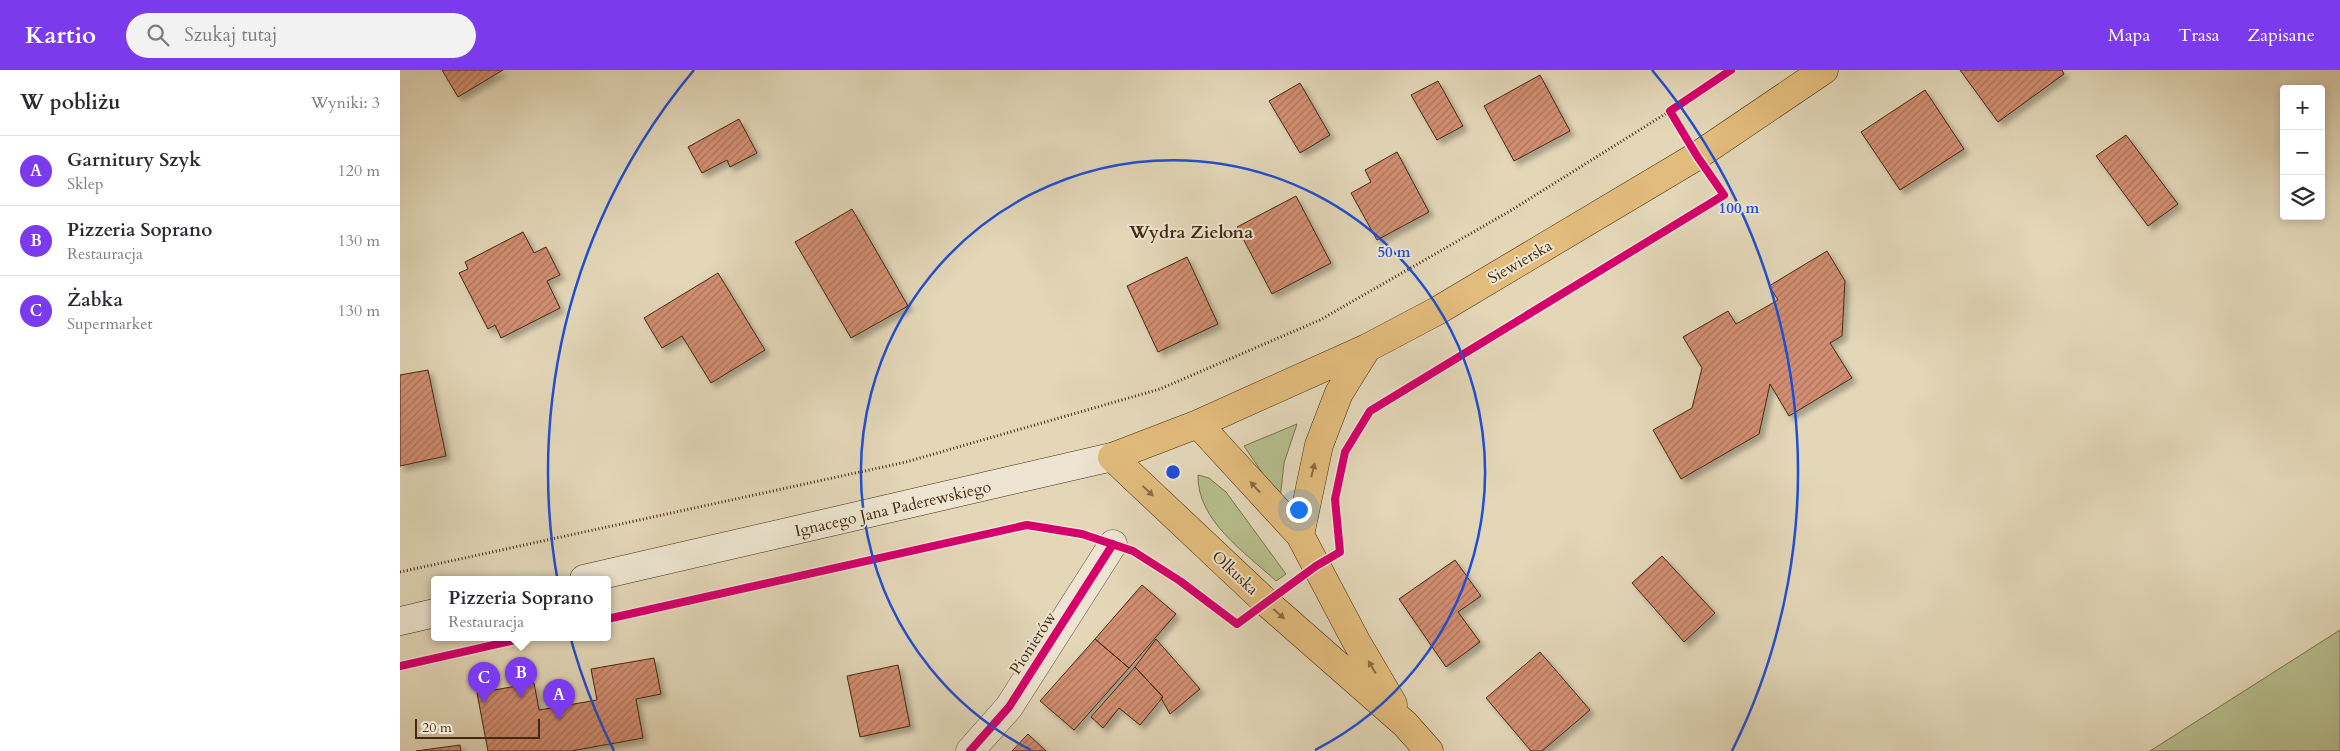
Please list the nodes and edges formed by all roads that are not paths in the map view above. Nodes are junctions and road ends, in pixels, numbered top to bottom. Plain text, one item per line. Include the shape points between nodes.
1 (1824, 70) edge
2 (1366, 348) junction
3 (1198, 424) junction
4 (1112, 457) junction
5 (1300, 535) junction
6 (1113, 544) dead end
7 (597, 576) edge
8 (431, 614) edge
9 (400, 621) edge
10 (1405, 724) junction
11 (970, 751) edge
12 (1429, 751) edge

1 - 2 main road, Siewierska via 1697,156 1437,311
2 - 3 main road, Siewierska
5 -> 2 main road via 1319,445 1340,393
3 - 4 main road, Ignacego Jana Paderewskiego
5 -> 3 main road, Olkuska
4 - 7 main road, Ignacego Jana Paderewskiego
4 -> 10 main road, Olkuska via 1267,603
10 -> 5 main road, Olkuska via 1356,641
6 - 11 main road, Pionierów via 1008,707
8 - 9 main road
10 - 12 main road, Olkuska

